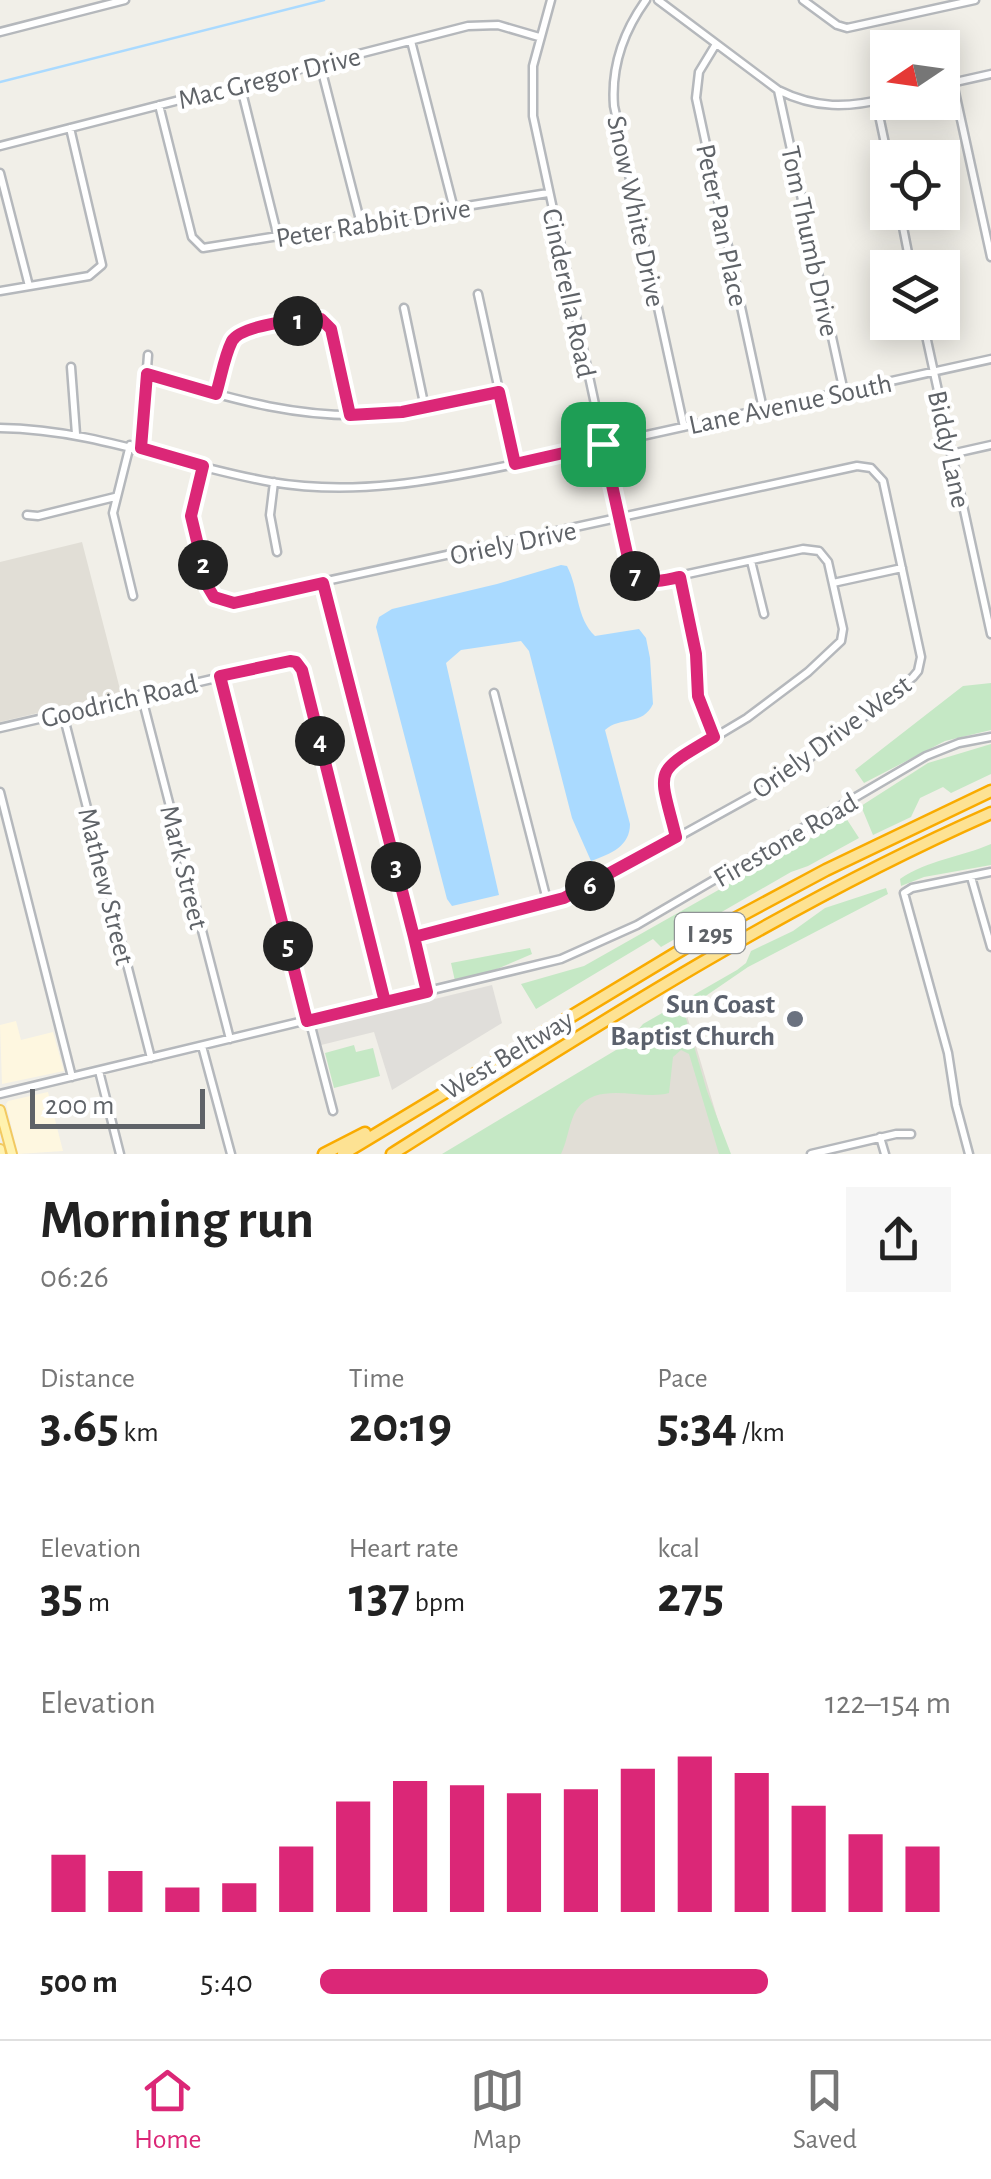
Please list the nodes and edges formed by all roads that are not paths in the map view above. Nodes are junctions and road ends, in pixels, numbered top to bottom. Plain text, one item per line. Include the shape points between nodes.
1 (122, 0) edge
2 (551, 0) edge
3 (646, 0) edge
4 (658, 0) edge
5 (802, 0) edge
6 (976, 0) edge
7 (0, 32) edge
8 (539, 36) junction
9 (411, 41) junction
10 (716, 44) junction
11 (320, 64) junction
12 (991, 74) edge
13 (960, 81) edge
14 (240, 84) junction
15 (778, 90) junction
16 (870, 102) edge
17 (159, 104) junction
18 (960, 115) edge
19 (70, 128) junction
20 (0, 146) edge
21 (0, 172) edge
22 (548, 193) junction
23 (454, 208) junction
24 (361, 224) junction
25 (278, 237) junction
26 (991, 256) edge
27 (29, 286) junction
28 (0, 291) edge
29 (478, 294) dead end
30 (404, 308) dead end
31 (927, 340) edge
32 (148, 355) dead end
33 (991, 360) edge
34 (71, 366) dead end
35 (933, 372) junction
36 (147, 374) junction
37 (499, 392) junction
38 (844, 392) junction
39 (216, 394) junction
40 (425, 408) junction
41 (764, 409) junction
42 (350, 415) junction
43 (0, 418) edge
44 (684, 426) junction
45 (1, 428) edge
46 (76, 434) junction
47 (603, 444) junction
48 (991, 445) edge
49 (130, 446) junction
50 (141, 448) junction
51 (951, 454) junction
52 (515, 464) junction
53 (203, 466) junction
54 (274, 482) junction
55 (115, 497) junction
56 (27, 515) dead end
57 (620, 518) junction
58 (276, 552) dead end
59 (752, 560) junction
60 (902, 568) junction
61 (680, 577) junction
62 (323, 583) junction
63 (833, 583) junction
64 (133, 596) dead end
65 (764, 614) dead end
66 (991, 634) edge
67 (220, 676) junction
68 (494, 693) dead end
69 (141, 694) junction
70 (63, 714) junction
71 (0, 728) edge
72 (714, 737) junction
73 (991, 737) edge
74 (991, 790) edge
75 (0, 792) edge
76 (991, 813) edge
77 (676, 837) junction
78 (991, 872) edge
79 (971, 876) junction
80 (548, 904) junction
81 (414, 937) junction
82 (991, 946) edge
83 (427, 992) junction
84 (385, 1002) junction
85 (307, 1021) junction
86 (230, 1040) junction
87 (202, 1046) junction
88 (151, 1058) junction
89 (99, 1071) junction
90 (72, 1077) junction
91 (0, 1094) edge
92 (0, 1110) edge
93 (333, 1112) dead end
94 (376, 1133) junction
95 (912, 1134) dead end
96 (880, 1138) junction
97 (12, 1154) edge
98 (120, 1154) edge
99 (230, 1154) edge
100 (324, 1154) edge
101 (343, 1154) edge
102 (392, 1154) edge
103 (811, 1154) edge
104 (885, 1154) edge
105 (969, 1154) edge

1 - 7 street
2 - 8 street, Cinderella Road
3 - 44 street, Snow White Drive via 620,48 613,93
4 - 10 street
5 - 6 street via 847,28
8 - 9 street, Mac Gregor Drive via 488,24
8 - 22 street, Cinderella Road via 532,105
9 - 11 street, Mac Gregor Drive
9 - 23 street
10 - 15 street
10 - 41 street, Peter Pan Place via 699,72 696,98
11 - 14 street, Mac Gregor Drive
11 - 24 street
12 - 13 street
14 - 17 street, Mac Gregor Drive
14 - 25 street
15 - 16 street via 821,106
15 - 38 street, Tom Thumb Drive
17 - 19 street, Mac Gregor Drive
17 - 25 street, Peter Rabbit Drive via 199,246
18 - 26 street
19 - 20 street, Mac Gregor Drive
19 - 27 street via 100,270
21 - 27 street
22 - 23 street, Peter Rabbit Drive
22 - 47 street, Cinderella Road
23 - 24 street, Peter Rabbit Drive
24 - 25 street, Peter Rabbit Drive
27 - 28 street
29 - 37 street
30 - 40 street
31 - 35 street, Biddy Lane
32 - 36 street
33 - 35 street, Lane Avenue South
34 - 46 street
35 - 38 street, Lane Avenue South
35 - 51 street, Biddy Lane
36 - 39 street
36 - 50 street
37 - 40 street
37 - 52 street
38 - 41 street, Lane Avenue South
39 - 42 street via 283,410
39 - 42 street via 232,340 242,331 314,318 331,329
40 - 42 street
41 - 44 street, Lane Avenue South
43 - 45 street
44 - 47 street, Lane Avenue South
45 - 46 street, Lane Avenue South
46 - 49 street, Lane Avenue South
47 - 52 street, Lane Avenue South
47 - 57 street, Cinderella Road
48 - 51 street
49 - 50 street, Lane Avenue South
49 - 55 street
50 - 53 street, Lane Avenue South
51 - 66 street, Biddy Lane
52 - 54 street, Lane Avenue South via 384,487
53 - 54 street, Lane Avenue South
53 - 62 street, Oriely Drive via 191,516 214,597 234,603
54 - 58 street
55 - 56 street
55 - 64 street via 114,520
57 - 60 street, Oriely Drive via 871,468 883,481
57 - 61 street, Cinderella Road via 630,567 642,581
57 - 62 street, Oriely Drive
59 - 61 street
59 - 63 street via 819,551
59 - 65 street
60 - 63 street
60 - 77 street, Oriely Drive West via 921,657 918,671 794,770
61 - 72 street via 698,696
62 - 81 street
63 - 72 street via 844,629 837,647
67 - 69 street, Goodrich Road
67 - 84 street, Goodrich Road via 296,662 302,670
67 - 85 street
68 - 80 street
69 - 70 street, Goodrich Road
69 - 86 street, Mark Street
70 - 71 street, Goodrich Road
70 - 88 street, Mathew Street
72 - 77 street via 664,772
73 - 83 street, Firestone Road via 926,756 608,940 561,959
74 - 94 highway, West Beltway / I 295 via 731,921
75 - 90 street
76 - 102 highway, West Beltway / I 295 via 746,937
77 - 80 street, Oriely Drive West
78 - 79 street
79 - 82 street
79 - 105 street via 904,893
80 - 81 street, Oriely Drive West
81 - 83 street
83 - 84 street, Firestone Road
84 - 85 street, Firestone Road
85 - 86 street, Firestone Road
85 - 93 street
86 - 87 street, Firestone Road
87 - 88 street, Firestone Road
87 - 99 street
88 - 89 street, Firestone Road
89 - 90 street, Firestone Road
89 - 98 street
90 - 91 street, Firestone Road
92 - 97 main road
94 - 100 highway
94 - 101 highway, West Beltway / I 295
95 - 96 street
96 - 103 street
96 - 104 street

